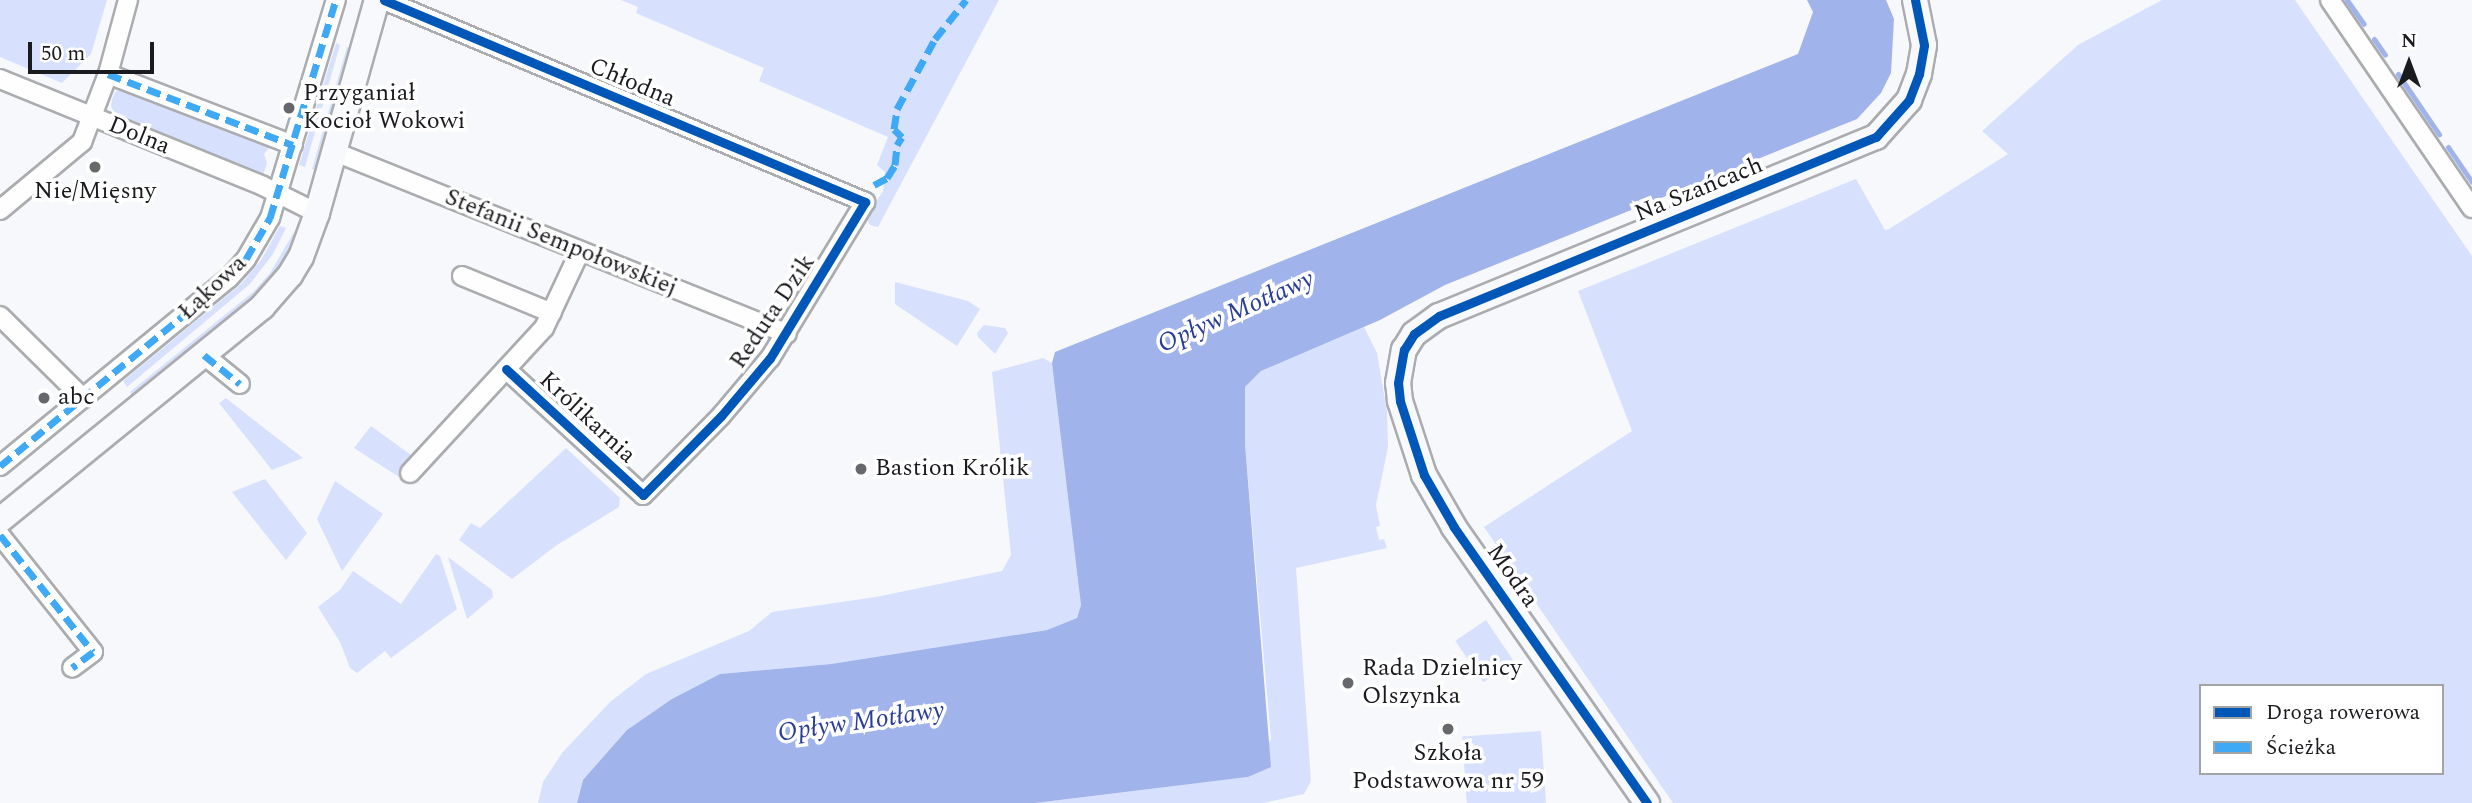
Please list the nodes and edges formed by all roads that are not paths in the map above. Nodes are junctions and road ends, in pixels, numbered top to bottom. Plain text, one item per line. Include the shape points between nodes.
1 (128, 0) edge
2 (336, 0) edge
3 (377, 0) edge
4 (384, 0) edge
5 (1915, 0) edge
6 (2330, 0) edge
7 (108, 74) junction
8 (0, 79) edge
9 (93, 117) junction
10 (293, 145) junction
11 (335, 152) junction
12 (278, 194) junction
13 (865, 202) joint
14 (2472, 208) edge
15 (0, 210) edge
16 (317, 214) junction
17 (580, 251) junction
18 (462, 276) dead end
19 (552, 313) junction
20 (0, 316) edge
21 (787, 334) junction
22 (1404, 350) joint
23 (204, 355) junction
24 (506, 369) junction
25 (240, 384) dead end
26 (83, 398) junction
27 (0, 466) edge
28 (410, 473) dead end
29 (643, 495) joint
30 (0, 520) edge
31 (0, 535) edge
32 (72, 668) dead end
33 (1647, 803) edge

1 - 7 street
2 - 10 street, Łąkowa
3 - 11 street, Łąkowa
4 - 13 street, Chłodna
5 - 22 street, Na Szańcach via 1924,45 1919,74 1909,100 1876,137 1439,316 1414,334
6 - 14 street
7 - 9 street
7 - 10 street, Dolna
8 - 9 street, Dolna
9 - 12 street, Dolna
9 - 15 street via 73,151
10 - 12 street, Łąkowa
11 - 16 street, Łąkowa
11 - 17 street, Stefanii Sempołowskiej
12 - 16 street, Dolna
12 - 26 street, Łąkowa via 260,239 229,278
13 - 21 street, Reduta Dzik
16 - 23 street, Łąkowa via 301,257 280,289
17 - 19 street, Królikarnia
17 - 21 street, Stefanii Sempołowskiej
18 - 19 street
19 - 24 street, Królikarnia
20 - 26 street
21 - 29 street, Reduta Dzik via 721,416
22 - 33 street, Modra via 1400,401 1424,475 1454,527
23 - 25 street, Łąkowa
23 - 30 street, Łąkowa
24 - 28 street, Królikarnia
24 - 29 street, Królikarnia
26 - 27 street, Łąkowa
31 - 32 street via 93,652

